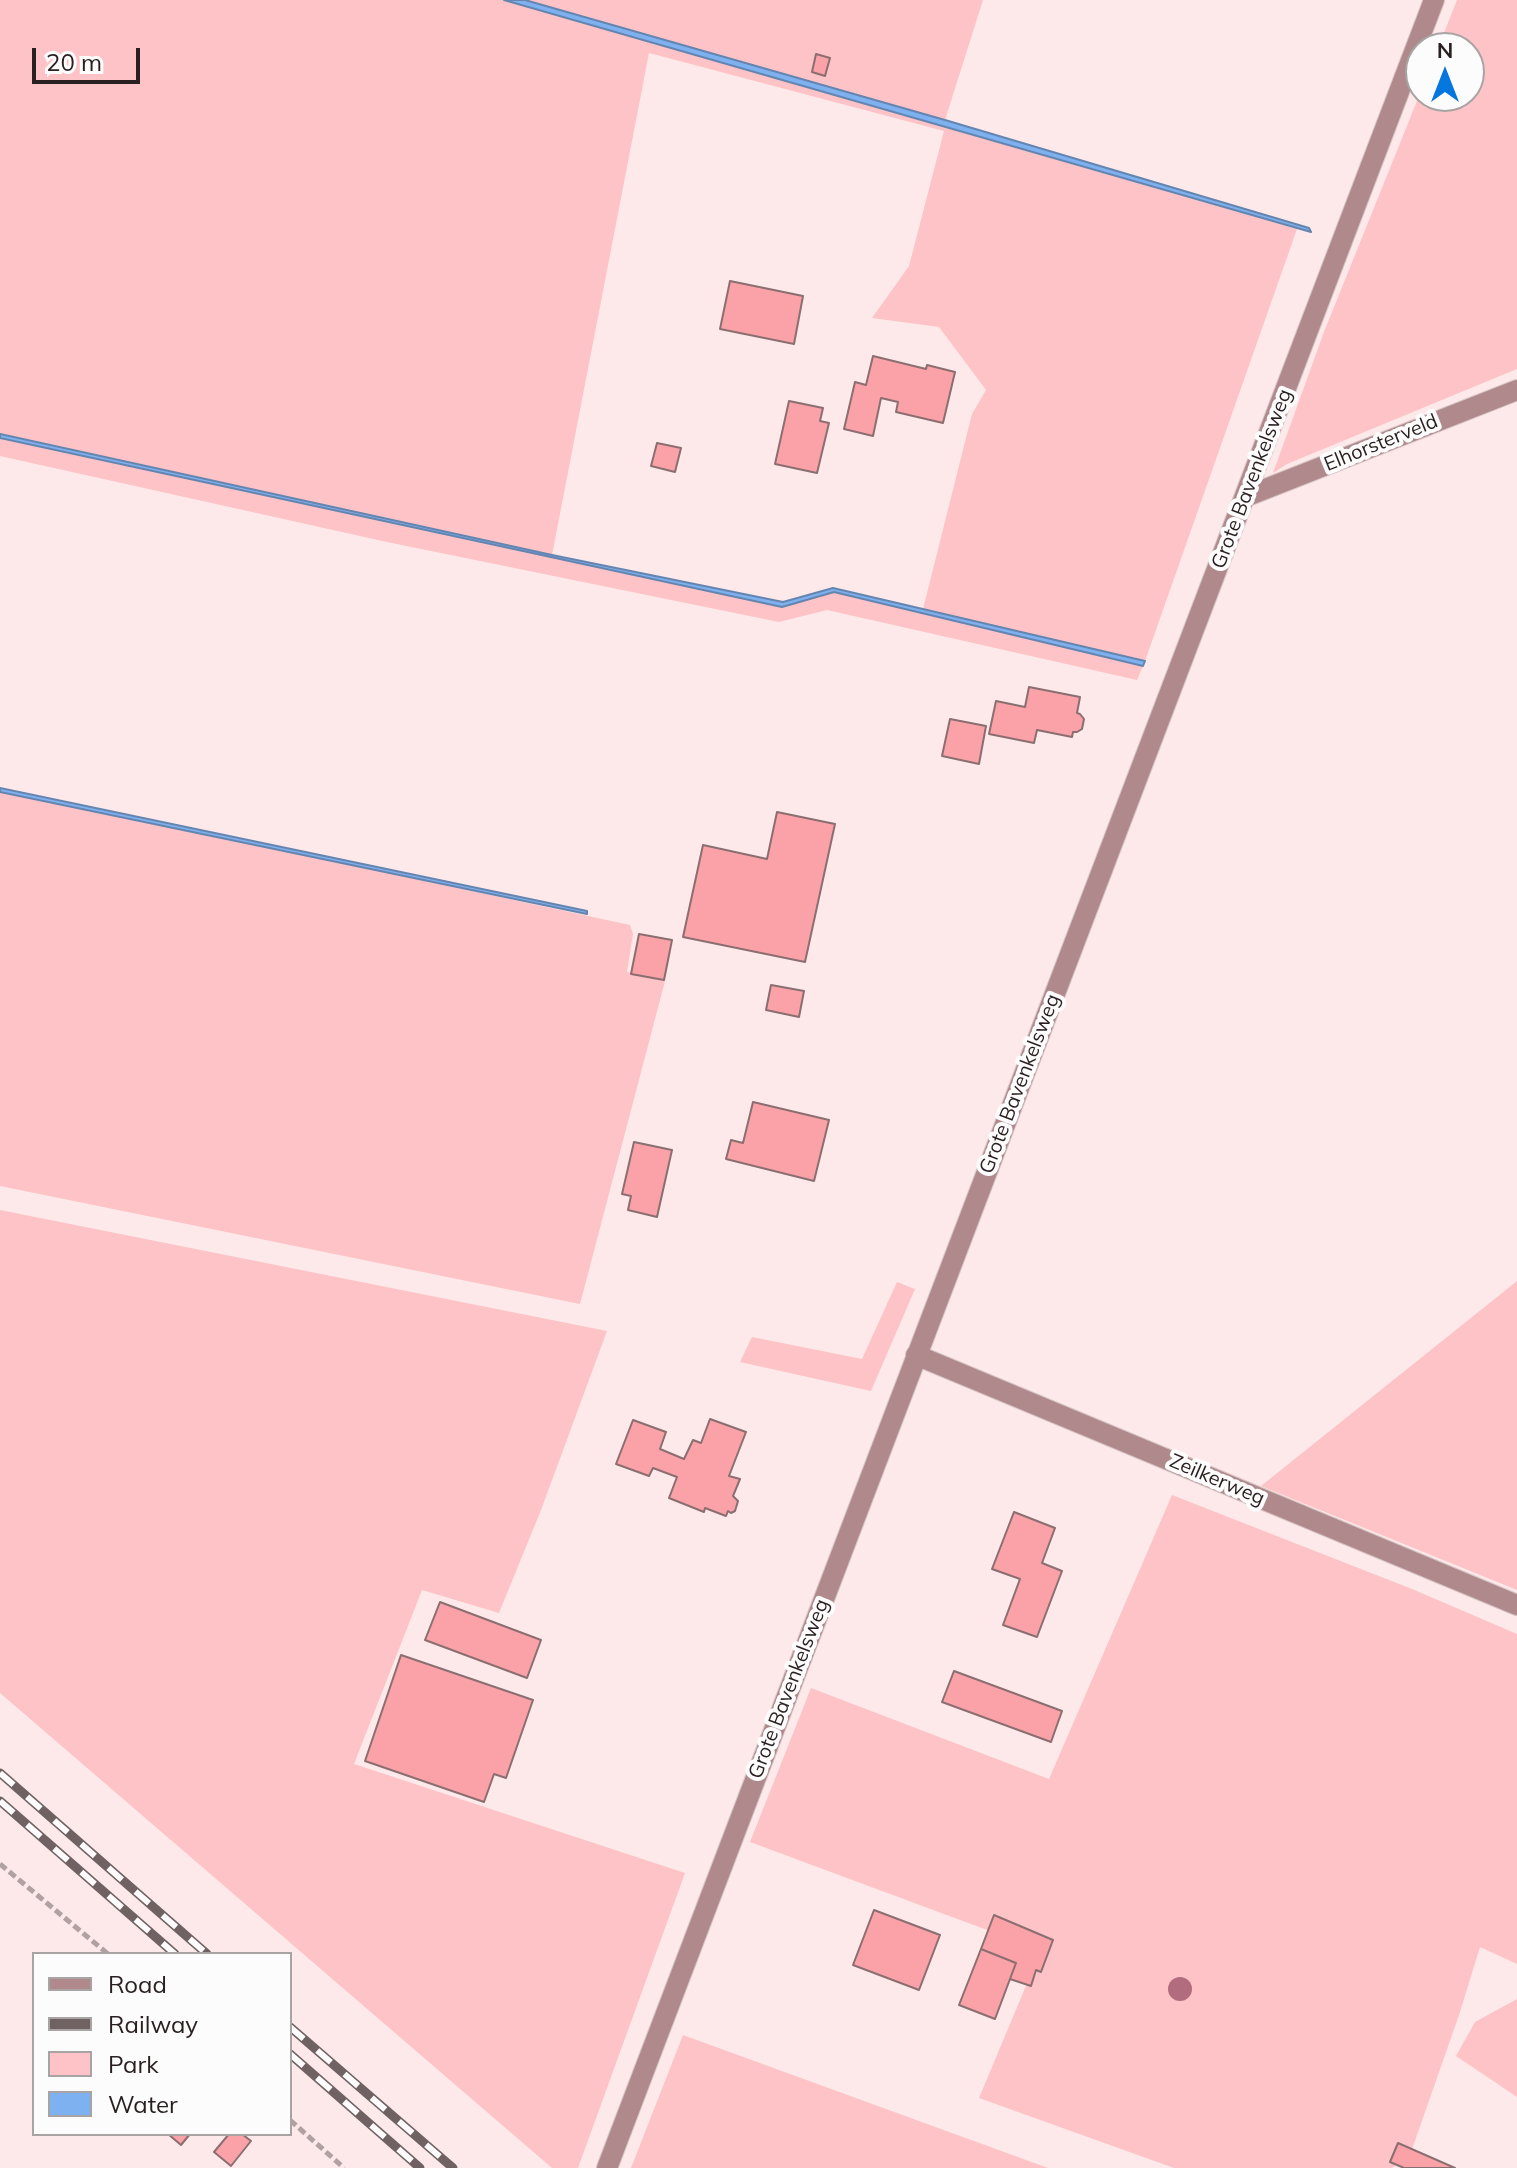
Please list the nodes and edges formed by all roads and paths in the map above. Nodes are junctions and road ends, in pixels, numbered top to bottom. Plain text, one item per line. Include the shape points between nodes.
1 (1434, 0) edge
2 (1517, 390) edge
3 (1245, 497) junction
4 (916, 1355) junction
5 (1517, 1605) edge
6 (0, 1864) edge
7 (106, 1952) edge
8 (292, 2122) edge
9 (344, 2168) edge
10 (607, 2168) edge

1 - 3 street, Grote Bavenkelsweg
2 - 3 street, Elhorsterveld
3 - 4 street, Grote Bavenkelsweg
4 - 5 street, Zeilkerweg
4 - 10 street, Grote Bavenkelsweg
6 - 7 path
8 - 9 path

